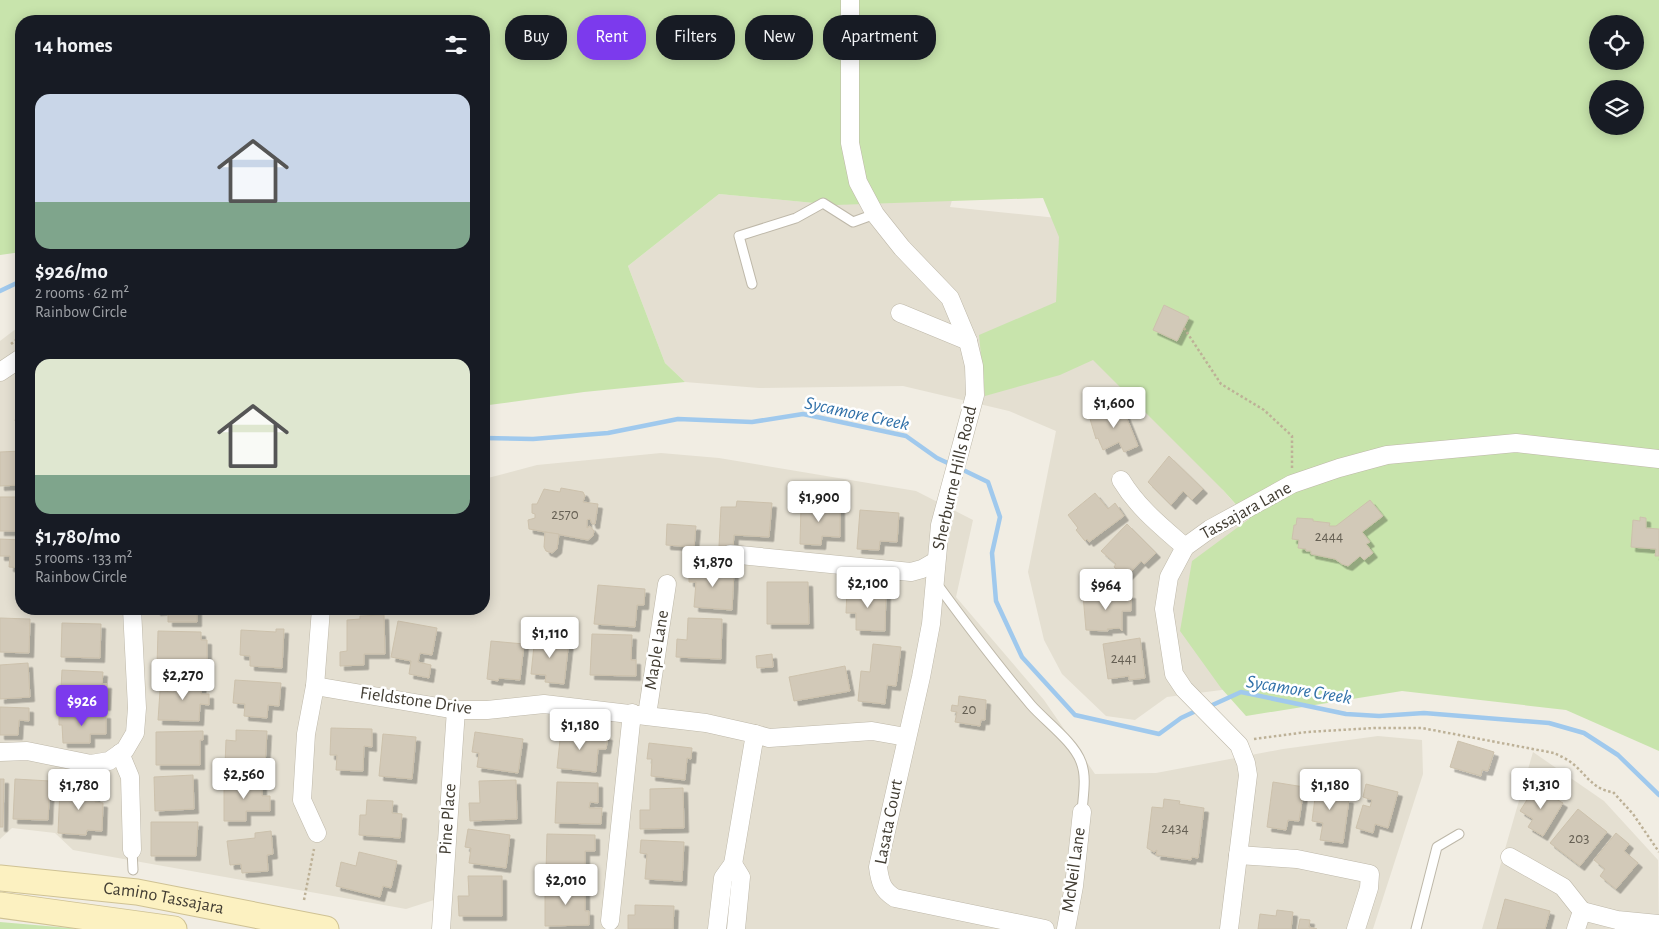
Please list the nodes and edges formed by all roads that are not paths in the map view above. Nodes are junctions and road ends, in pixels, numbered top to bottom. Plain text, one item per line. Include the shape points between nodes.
1 (850, 0) edge
2 (875, 214) junction
3 (752, 284) dead end
4 (900, 313) dead end
5 (968, 342) junction
6 (15, 362) edge
7 (0, 372) edge
8 (1659, 459) edge
9 (1121, 480) dead end
10 (1185, 547) junction
11 (730, 554) dead end
12 (936, 561) junction
13 (934, 580) junction
14 (667, 584) dead end
15 (132, 615) edge
16 (321, 615) edge
17 (315, 686) junction
18 (456, 710) junction
19 (640, 714) junction
20 (755, 734) junction
21 (906, 737) junction
22 (0, 752) edge
23 (120, 753) junction
24 (1082, 812) joint
25 (316, 833) road end
26 (1459, 834) dead end
27 (132, 850) joint
28 (1238, 856) junction
29 (1510, 857) dead end
30 (733, 864) junction
31 (133, 870) dead end
32 (0, 878) edge
33 (0, 906) edge
34 (1582, 911) junction
35 (610, 921) dead end
36 (1659, 924) edge
37 (174, 929) edge
38 (326, 929) edge
39 (441, 929) edge
40 (717, 929) edge
41 (736, 929) edge
42 (1045, 929) edge
43 (1066, 929) edge
44 (1229, 929) edge
45 (1356, 929) edge
46 (1416, 929) edge
47 (1576, 929) edge

1 - 2 street, Sherburne Hills Road via 850,142 858,182
2 - 3 lane via 853,222 823,203 796,218 739,236
2 - 5 street, Sherburne Hills Road via 902,248 950,298
4 - 5 street
5 - 12 street, Sherburne Hills Road via 974,366 974,395 940,526
6 - 7 street
8 - 10 street, Tassajara Lane via 1516,442 1387,456 1292,484 1210,529
9 - 10 street via 1151,518
10 - 28 street, Tassajara Lane via 1169,577 1164,609 1174,674 1184,689 1236,741 1246,763 1248,775
11 - 12 street via 911,572
12 - 13 street, Sherburne Hills Road
13 - 21 street, Sherburne Hills Road via 931,624
13 - 24 lane via 988,652 1082,762
14 - 19 street, Maple Lane
15 - 23 street via 137,708 135,733
16 - 17 street
17 - 18 street, Fieldstone Drive
17 - 25 street via 306,734 302,800
18 - 19 street, Fieldstone Drive via 544,704
18 - 39 street, Pine Place
19 - 20 street, Fieldstone Drive
19 - 35 street, Maple Lane
20 - 21 street via 769,738 872,731
20 - 30 street
21 - 42 street, Lasata Court via 878,867 880,883 886,892 895,898
22 - 23 street via 27,752 91,764 109,761
23 - 27 street via 130,777
24 - 43 street, McNeil Lane
26 - 46 lane via 1437,847
27 - 31 lane
28 - 44 street, Tassajara Lane
28 - 45 street via 1297,859 1370,874
29 - 34 street via 1563,887
30 - 40 street via 722,878
30 - 41 street via 741,877
32 - 38 main road, Camino Tassajara via 137,892
33 - 37 main road, Camino Tassajara
34 - 36 street via 1617,920
34 - 47 street

